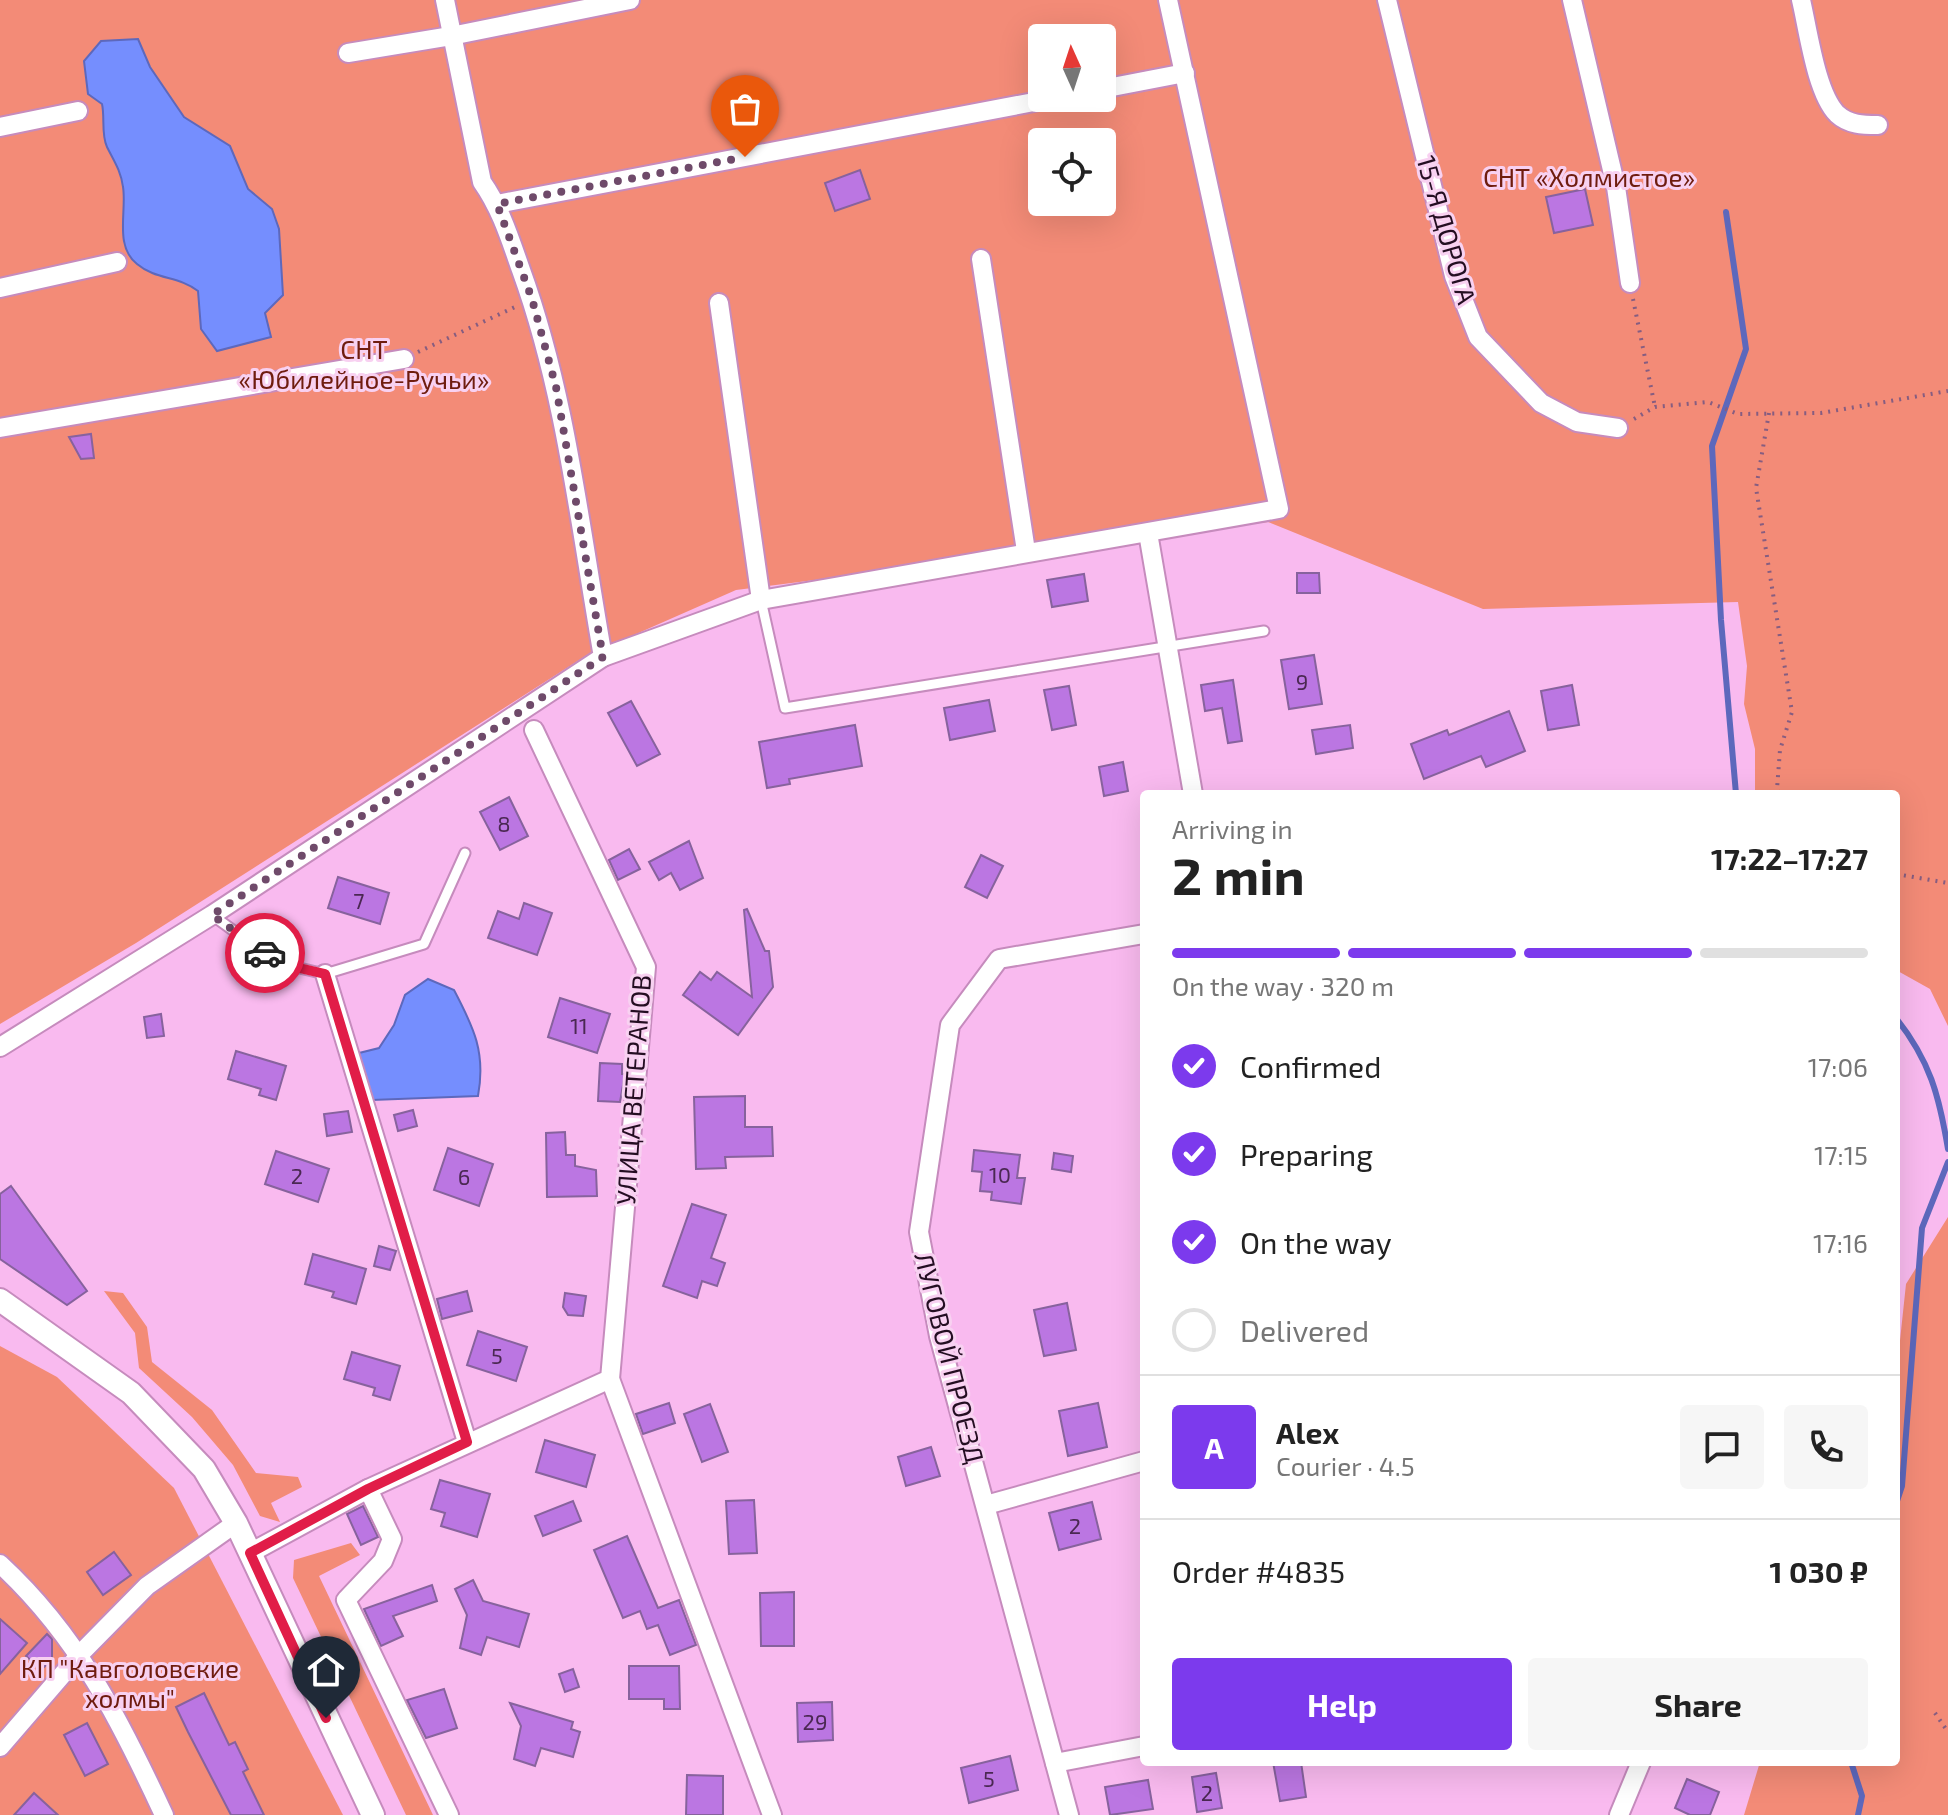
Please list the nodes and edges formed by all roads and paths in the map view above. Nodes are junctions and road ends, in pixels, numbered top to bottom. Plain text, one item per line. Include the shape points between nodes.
1 (445, 0) edge
2 (630, 0) edge
3 (1168, 0) edge
4 (1387, 0) edge
5 (1572, 0) edge
6 (1801, 0) edge
7 (451, 36) junction
8 (348, 53) dead end
9 (1185, 73) junction
10 (1116, 86) edge
11 (1028, 103) edge
12 (78, 111) dead end
13 (1878, 125) dead end
14 (0, 127) edge
15 (497, 204) junction
16 (981, 259) dead end
17 (117, 262) dead end
18 (1630, 283) joint
19 (0, 288) edge
20 (532, 299) junction
21 (719, 303) dead end
22 (404, 359) joint
23 (1948, 391) edge
24 (1655, 407) junction
25 (1769, 413) junction
26 (0, 428) edge
27 (1618, 428) joint
28 (1148, 533) junction
29 (1026, 551) junction
30 (761, 600) junction
31 (1264, 631) dead end
32 (1167, 647) junction
33 (603, 657) junction
34 (534, 730) dead end
35 (1192, 790) edge
36 (1778, 790) edge
37 (465, 853) dead end
38 (1900, 875) edge
39 (1948, 883) edge
40 (212, 915) junction
41 (1140, 935) edge
42 (325, 974) junction
43 (0, 1047) edge
44 (0, 1300) edge
45 (610, 1379) junction
46 (467, 1442) junction
47 (1140, 1462) edge
48 (368, 1489) junction
49 (986, 1505) junction
50 (236, 1523) junction
51 (250, 1553) junction
52 (0, 1564) edge
53 (81, 1653) junction
54 (1935, 1713) dead end
55 (1948, 1732) edge
56 (0, 1747) edge
57 (1140, 1747) edge
58 (1055, 1763) junction
59 (1639, 1766) edge
60 (164, 1815) edge
61 (373, 1815) edge
62 (449, 1815) edge
63 (772, 1815) edge
64 (1069, 1815) edge
65 (1619, 1815) edge

1 - 7 street
2 - 7 street
3 - 9 street
4 - 27 street, 15-Я ДОРОГА via 1454,276 1478,337 1541,403 1577,422
5 - 18 street via 1616,187
6 - 13 street via 1824,93 1836,113 1855,125
7 - 8 street
7 - 15 street via 482,182
9 - 10 street
9 - 28 street via 1279,509
11 - 15 street
12 - 14 street
15 - 20 street
16 - 29 street
17 - 19 street
18 - 24 path
20 - 22 path
20 - 33 street via 556,387
21 - 30 street
22 - 26 street
23 - 25 path via 1821,413
24 - 25 path via 1708,402 1738,414
24 - 27 path
25 - 36 path via 1756,488 1792,712 1780,750
28 - 29 street
28 - 32 street
29 - 30 street
30 - 32 lane via 785,708
30 - 33 street
31 - 32 lane
32 - 35 street
33 - 40 street
34 - 45 street, УЛИЦА ВЕТЕРАНОВ via 646,967
37 - 42 lane via 424,944
38 - 39 path
40 - 42 lane via 278,963
40 - 43 street
41 - 49 street, ЛУГОВОЙ ПРОЕЗД via 999,959 950,1025 919,1232 939,1336
42 - 46 street
44 - 50 street via 131,1393 204,1469
45 - 46 street
45 - 63 street, УЛИЦА ВЕТЕРАНОВ
46 - 48 street
47 - 49 street
48 - 51 street
48 - 62 street via 392,1539 383,1561 346,1600
49 - 58 street, ЛУГОВОЙ ПРОЕЗД
50 - 51 street
50 - 53 street via 147,1586
51 - 61 street
52 - 53 street
53 - 56 street
53 - 60 street
54 - 55 path
57 - 58 street
58 - 64 street, ЛУГОВОЙ ПРОЕЗД
59 - 65 street

